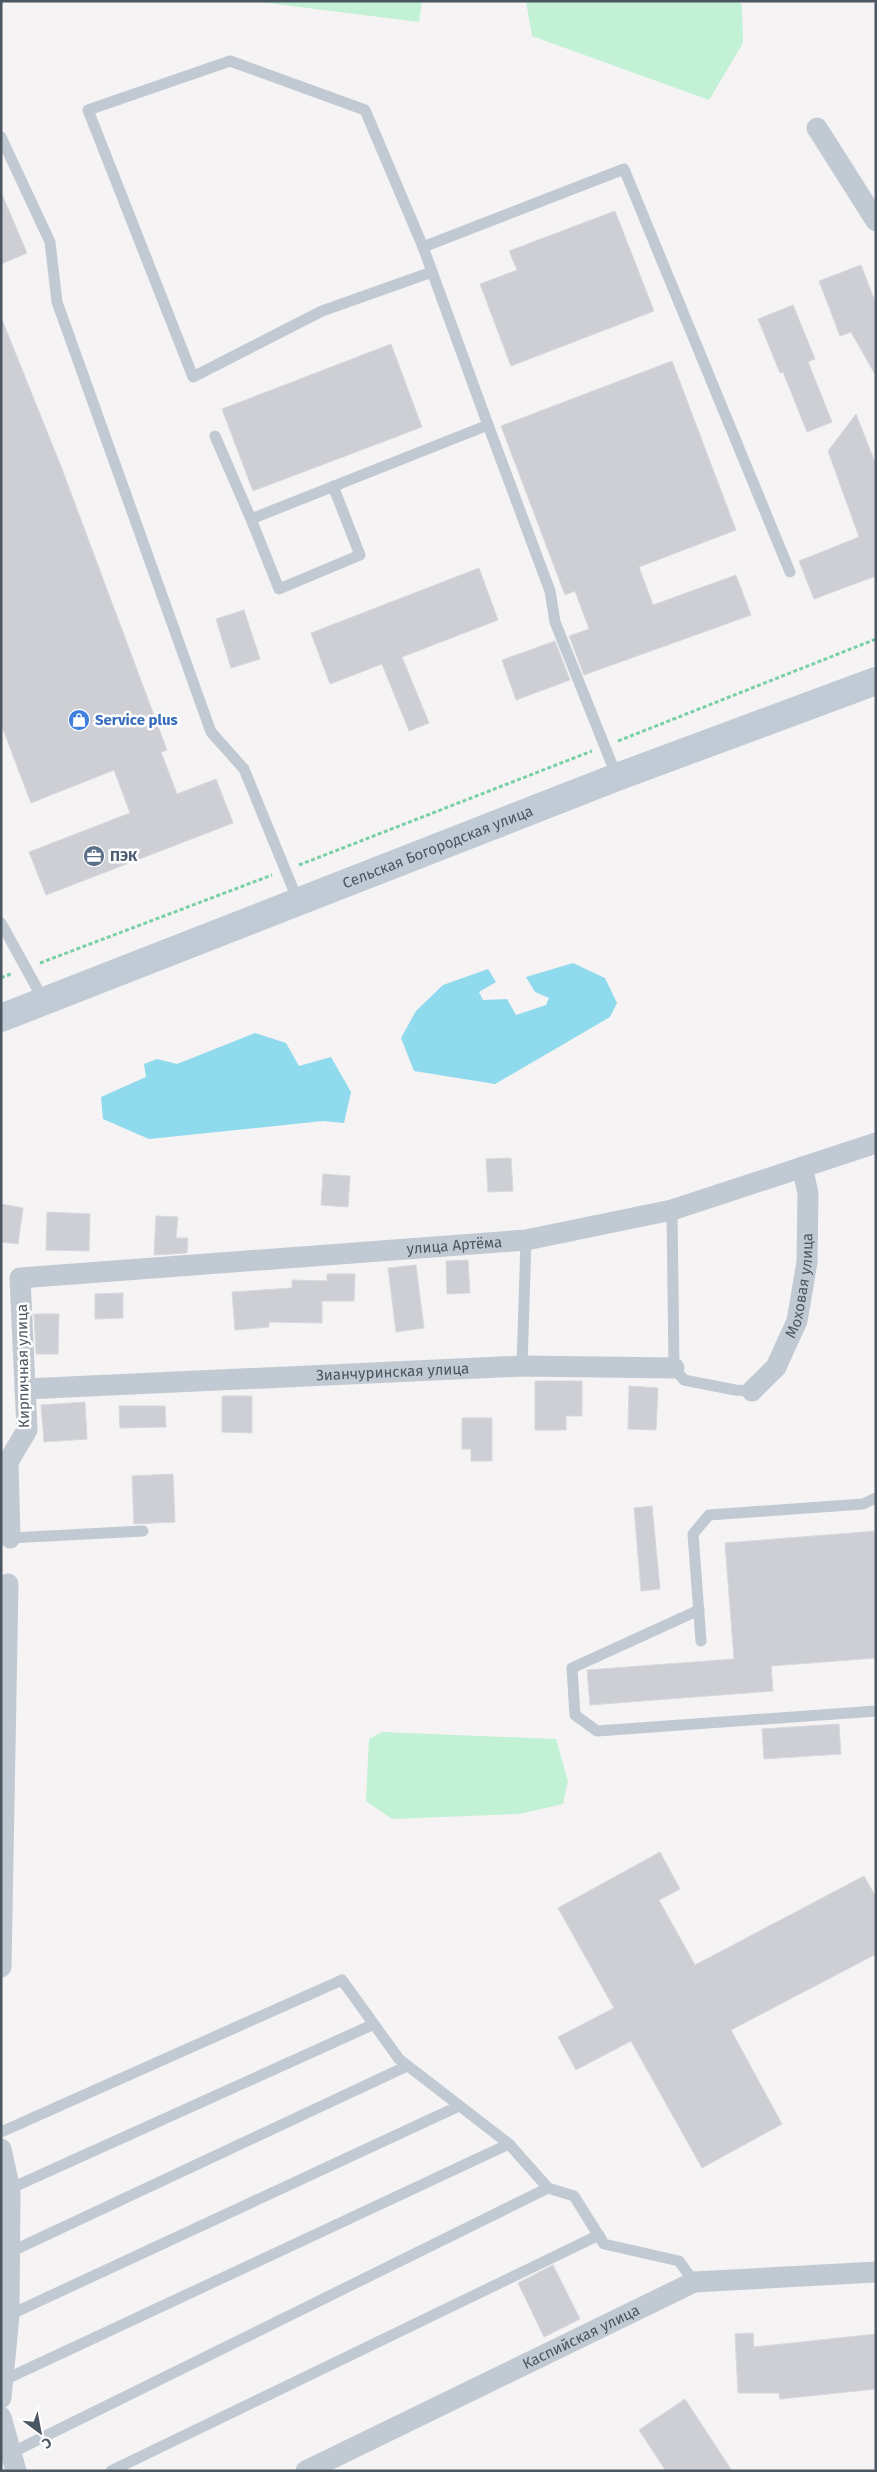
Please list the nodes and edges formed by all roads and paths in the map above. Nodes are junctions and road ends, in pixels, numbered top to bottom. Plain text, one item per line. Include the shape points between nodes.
1 (817, 128) dead end
2 (1, 137) edge
3 (876, 221) edge
4 (423, 247) junction
5 (432, 272) junction
6 (488, 425) junction
7 (215, 436) dead end
8 (333, 486) junction
9 (251, 519) junction
10 (790, 572) dead end
11 (876, 639) edge
12 (876, 681) edge
13 (604, 746) junction
14 (617, 777) junction
15 (286, 870) junction
16 (299, 903) junction
17 (1, 923) edge
18 (27, 968) junction
19 (1, 978) edge
20 (44, 1001) junction
21 (1, 1018) edge
22 (876, 1143) edge
23 (802, 1167) junction
24 (672, 1210) junction
25 (526, 1240) junction
26 (20, 1278) joint
27 (522, 1366) junction
28 (674, 1368) junction
29 (26, 1389) junction
30 (752, 1391) joint
31 (876, 1498) edge
32 (143, 1531) dead end
33 (10, 1538) joint
34 (5, 1581) edge
35 (699, 1610) junction
36 (5, 1615) edge
37 (701, 1641) dead end
38 (4, 1670) edge
39 (876, 1711) edge
40 (4, 1727) edge
41 (3, 1794) edge
42 (2, 1852) edge
43 (2, 1908) edge
44 (1, 1966) edge
45 (372, 2025) junction
46 (407, 2066) junction
47 (460, 2106) junction
48 (1, 2132) edge
49 (509, 2144) junction
50 (1, 2149) edge
51 (548, 2188) junction
52 (5, 2191) edge
53 (599, 2236) junction
54 (5, 2254) edge
55 (876, 2272) edge
56 (694, 2282) junction
57 (5, 2317) edge
58 (2, 2389) edge
59 (1, 2417) edge
60 (14, 2462) edge
61 (111, 2471) edge
62 (306, 2471) edge

1 - 3 street
2 - 15 lane via 50,242 57,302 211,732 244,769
4 - 5 lane
4 - 5 lane via 365,110 230,61 88,110 193,377 322,311
4 - 10 lane via 624,169
5 - 6 lane
6 - 8 lane
6 - 13 lane via 550,592 555,622
7 - 9 lane
8 - 9 lane
8 - 9 lane via 360,554 279,589
11 - 13 path
12 - 14 main road, Сельская Богородская улица
13 - 14 lane
13 - 15 path
14 - 16 main road, Сельская Богородская улица
15 - 16 lane
15 - 18 path
16 - 20 main road, Сельская Богородская улица
17 - 18 lane
18 - 19 path
18 - 20 lane
20 - 21 main road, Сельская Богородская улица
22 - 23 street, улица Артёма
23 - 24 street, улица Артёма
23 - 30 street, Моховая улица via 808,1193 808,1262 797,1321 776,1367
24 - 25 street, улица Артёма
24 - 28 lane
25 - 26 street, улица Артёма
25 - 27 lane
26 - 29 street, Кирпичная улица
27 - 28 street, Зианчуринская улица
27 - 29 street, Зианчуринская улица
28 - 30 lane via 684,1380
29 - 33 street, Кирпичная улица via 27,1430 8,1462
31 - 35 lane via 864,1504 709,1515 693,1534
32 - 33 lane
34 - 36 street
35 - 37 lane
35 - 39 lane via 572,1668 574,1715 597,1731
36 - 38 street
38 - 40 street
40 - 41 street
41 - 42 street
42 - 43 street
43 - 44 street
45 - 46 lane
45 - 48 lane via 342,1980
45 - 52 lane
46 - 47 lane
46 - 54 lane
47 - 49 lane
47 - 57 lane
49 - 51 lane
49 - 58 lane
50 - 52 street
51 - 53 lane via 574,2196
51 - 60 lane
52 - 54 street
53 - 56 lane via 604,2244 679,2261
53 - 61 lane
54 - 57 street
55 - 56 street, Каспийская улица
56 - 62 street, Каспийская улица
57 - 58 street
59 - 60 street

